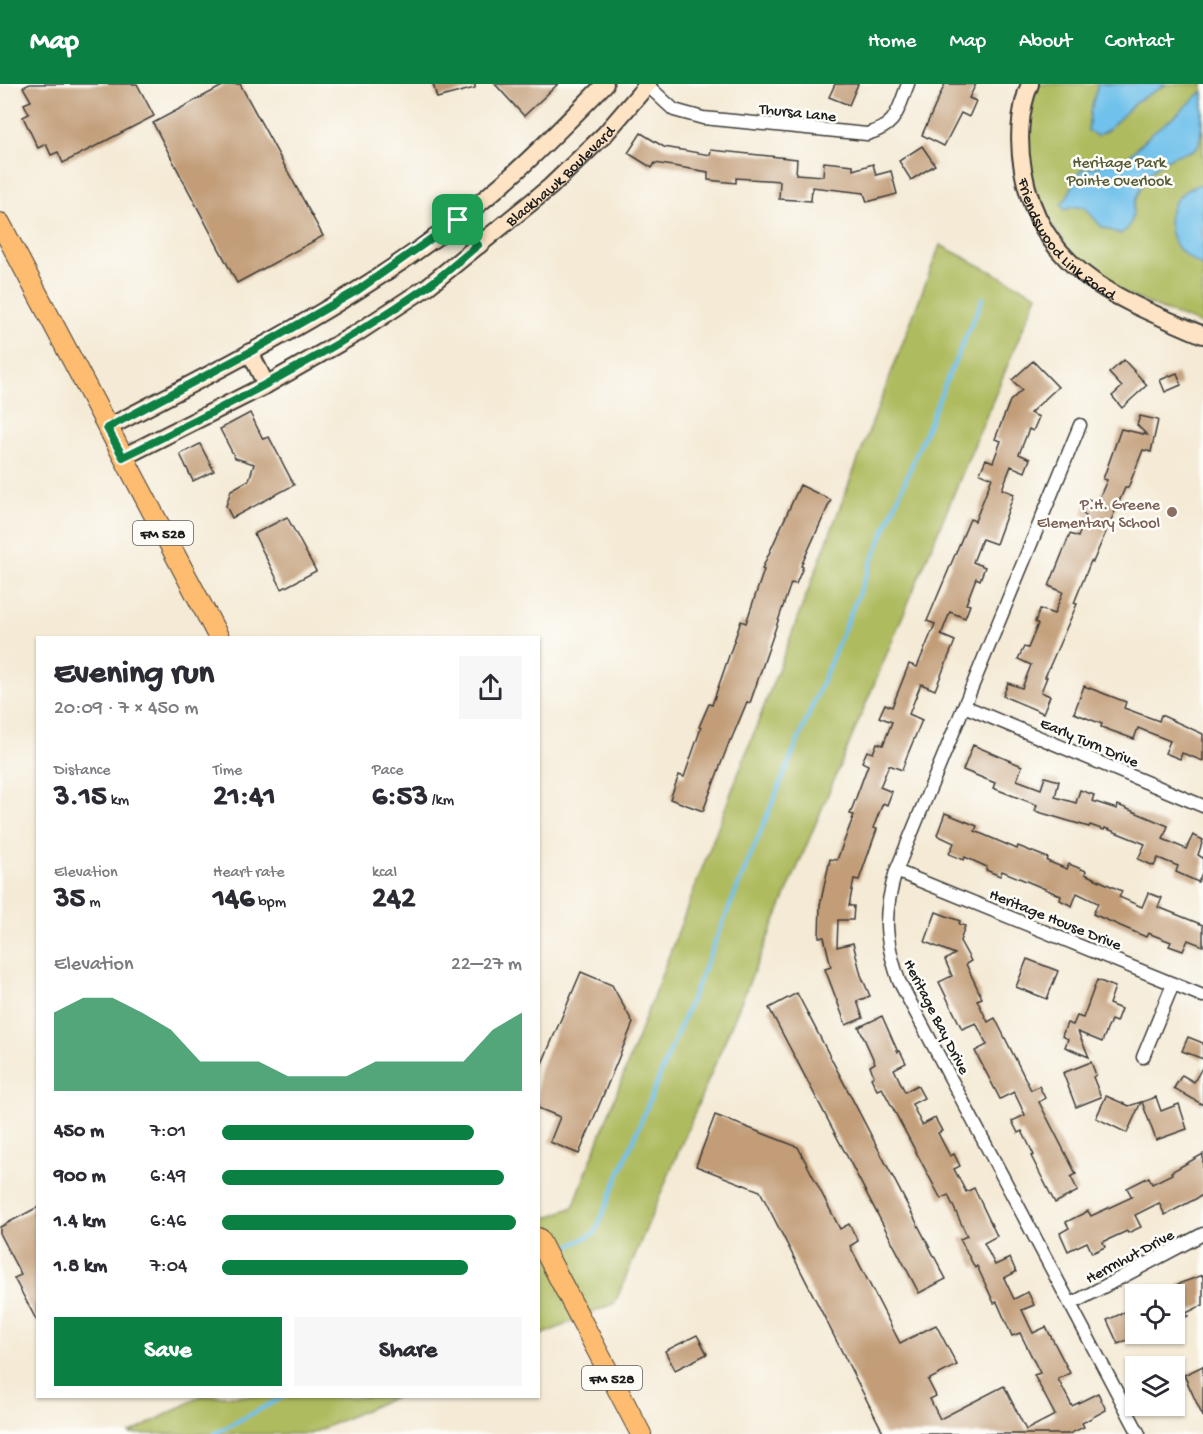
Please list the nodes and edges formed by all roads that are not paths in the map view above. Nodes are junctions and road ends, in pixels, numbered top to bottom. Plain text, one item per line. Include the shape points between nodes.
1 (605, 84) edge
2 (647, 84) edge
3 (908, 84) edge
4 (1030, 84) edge
5 (458, 220) junction
6 (0, 223) edge
7 (478, 245) junction
8 (1203, 335) edge
9 (250, 352) junction
10 (266, 384) junction
11 (1080, 425) dead end
12 (107, 428) junction
13 (123, 457) junction
14 (218, 636) edge
15 (964, 706) junction
16 (1203, 806) edge
17 (897, 871) junction
18 (1173, 984) junction
19 (1203, 996) edge
20 (1143, 1057) dead end
21 (1203, 1234) edge
22 (540, 1242) edge
23 (1071, 1304) junction
24 (641, 1434) edge
25 (1139, 1434) edge

1 - 5 main road, Blackhawk Boulevard via 502,185
2 - 3 street, Thursa Lane via 674,110 703,118 867,134 884,129 895,117
2 - 7 main road, Blackhawk Boulevard via 605,134 550,187
4 - 8 main road, Friendswood Link Road via 1020,154 1037,220 1085,276 1130,304
5 - 7 main road
5 - 9 main road, Blackhawk Boulevard via 358,290
6 - 12 main road, FM 528
7 - 10 main road, Blackhawk Boulevard via 427,287 357,333
9 - 10 main road
9 - 12 main road, Blackhawk Boulevard
10 - 13 main road, Blackhawk Boulevard
11 - 15 street, Heritage Bay Drive
12 - 13 main road, FM 528
13 - 14 main road, FM 528
15 - 16 street, Early Turn Drive
15 - 17 street, Heritage Bay Drive
17 - 18 street, Heritage House Drive
17 - 23 street, Heritage Bay Drive via 889,897 887,937 899,981
18 - 19 street, Heritage House Drive
18 - 20 street
21 - 23 street, Herrnhut Drive
22 - 24 main road, FM 528
23 - 25 street, Heritage Bay Drive

